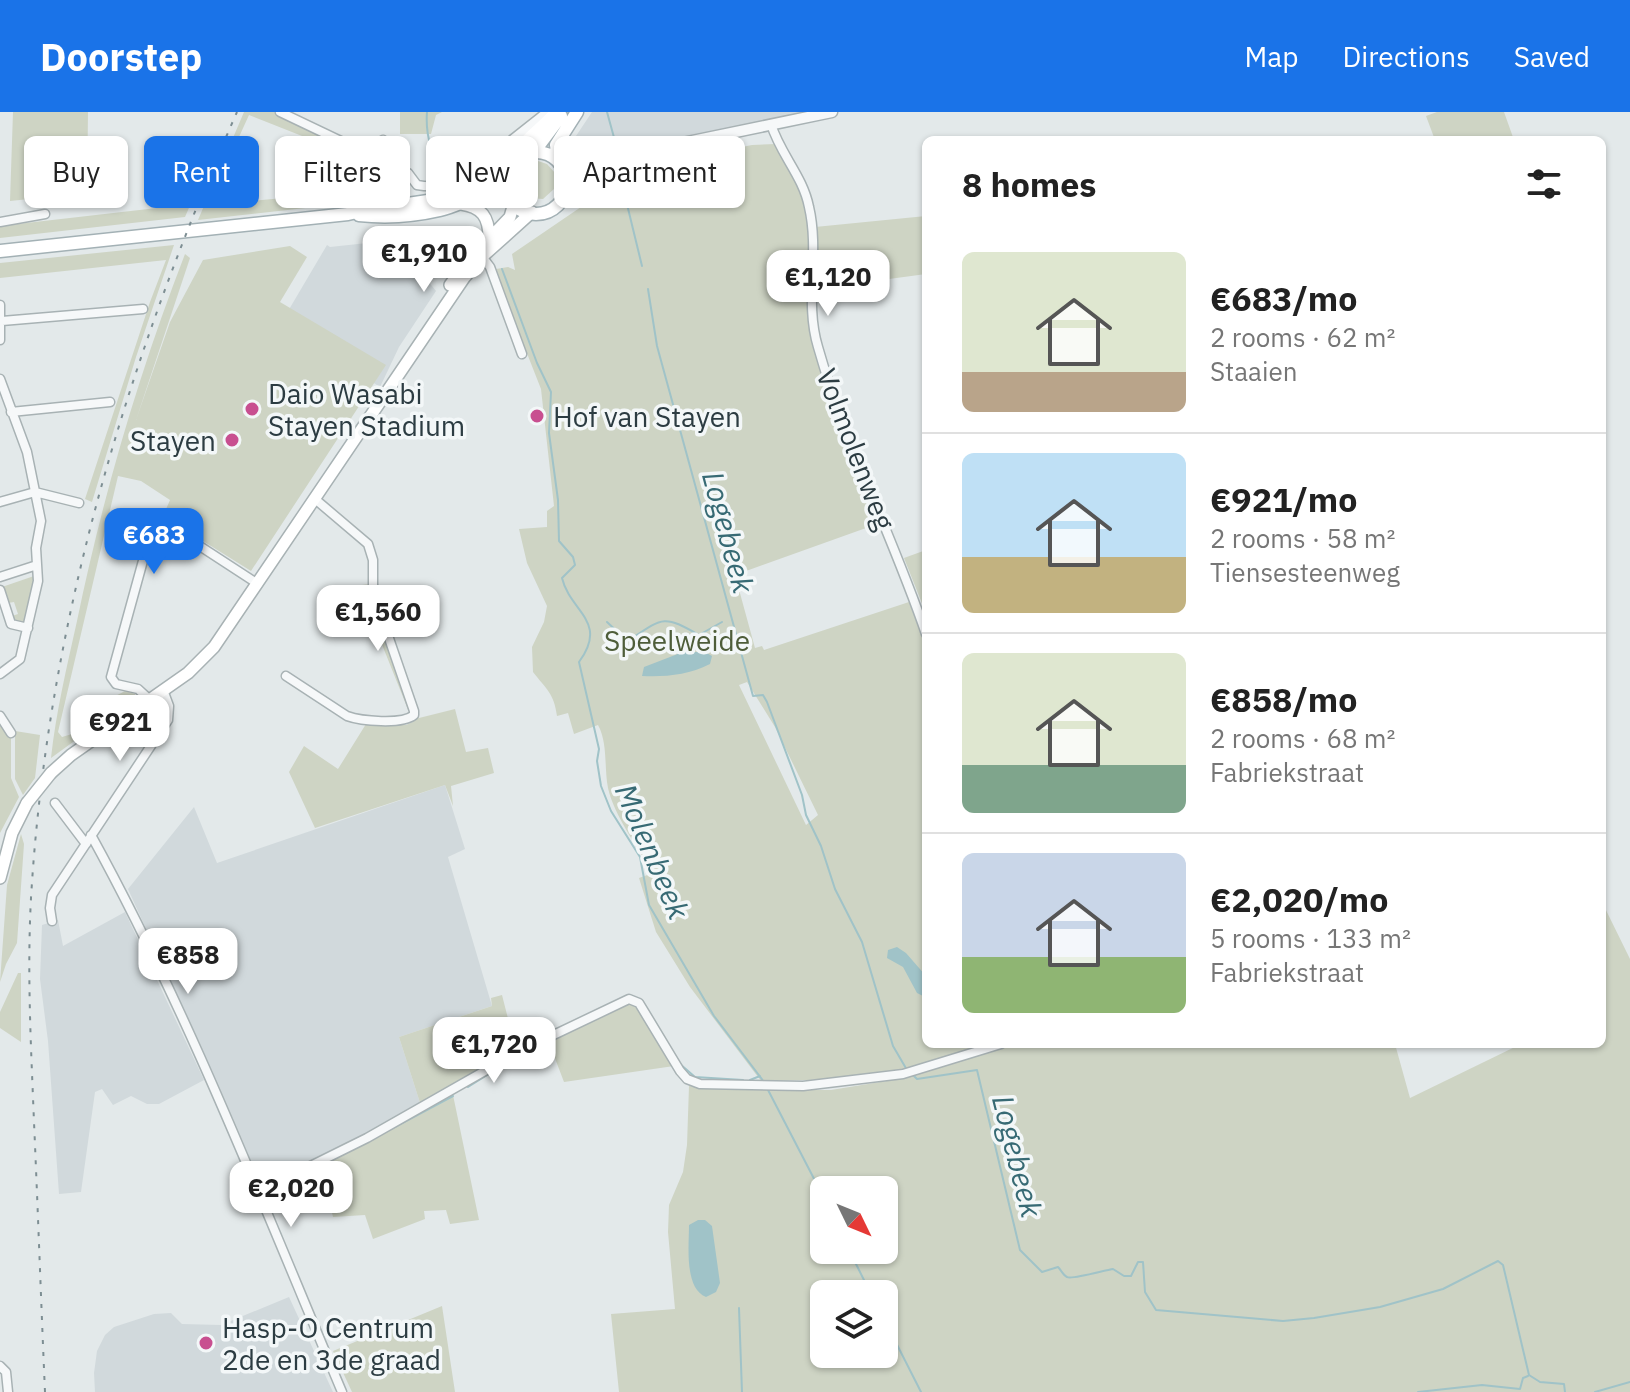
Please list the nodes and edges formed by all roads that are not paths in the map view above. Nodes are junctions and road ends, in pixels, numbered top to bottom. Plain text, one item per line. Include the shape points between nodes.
1 (280, 112) edge
2 (557, 112) edge
3 (564, 112) edge
4 (577, 112) edge
5 (832, 112) edge
6 (543, 113) edge
7 (771, 124) junction
8 (332, 136) edge
9 (562, 136) edge
10 (714, 136) edge
11 (538, 147) edge
12 (410, 176) edge
13 (417, 185) junction
14 (410, 198) edge
15 (425, 200) joint
16 (410, 203) edge
17 (554, 207) edge
18 (383, 208) edge
19 (443, 208) edge
20 (477, 208) edge
21 (513, 208) edge
22 (524, 208) edge
23 (532, 212) junction
24 (45, 214) dead end
25 (348, 214) junction
26 (0, 222) edge
27 (489, 238) junction
28 (0, 251) edge
29 (480, 253) junction
30 (0, 305) edge
31 (143, 309) dead end
32 (2, 321) edge
33 (0, 340) edge
34 (522, 354) dead end
35 (0, 379) edge
36 (110, 402) dead end
37 (11, 412) junction
38 (35, 492) junction
39 (315, 499) junction
40 (0, 502) edge
41 (79, 503) dead end
42 (37, 565) junction
43 (0, 577) edge
44 (258, 584) junction
45 (0, 590) edge
46 (922, 624) edge
47 (28, 628) junction
48 (0, 674) edge
49 (286, 676) dead end
50 (163, 690) junction
51 (150, 700) junction
52 (0, 716) edge
53 (11, 733) dead end
54 (55, 803) dead end
55 (91, 835) junction
56 (86, 844) junction
57 (0, 878) edge
58 (52, 921) dead end
59 (988, 1048) edge
60 (258, 1192) junction
61 (0, 1366) edge
62 (8, 1392) edge
63 (342, 1392) edge

1 - 8 street
2 - 15 main road via 476,178
3 - 11 main road
4 - 9 main road
5 - 7 street
6 - 13 street via 460,179 433,188
7 - 10 street
7 - 46 street, Volmolenweg via 810,208 817,346
12 - 13 street
13 - 14 street
15 - 16 main road
17 - 23 main road
18 - 25 main road
19 - 25 main road via 407,216
20 - 27 main road via 489,223
21 - 27 main road
22 - 23 main road
23 - 29 main road
24 - 26 street
25 - 28 main road
27 - 29 main road
29 - 34 street
29 - 39 main road via 458,273
30 - 32 street
31 - 32 street
32 - 33 street
35 - 37 street
36 - 37 street
37 - 38 street
38 - 40 street
38 - 41 street
38 - 42 street via 41,521
39 - 44 main road
39 - 49 street via 368,544 373,585 414,715 405,721 357,720
42 - 43 street
42 - 47 street
44 - 50 main road via 214,647
44 - 51 street via 166,524 152,528 111,677
45 - 47 street via 11,624
47 - 48 street via 20,659
50 - 51 main road
50 - 55 street via 168,720
51 - 57 main road, bridge via 57,767 36,791 7,847
52 - 53 street
54 - 56 street
55 - 56 street
55 - 60 street
56 - 58 street via 52,895
59 - 60 street via 903,1074 847,1082 700,1084 687,1079 639,1003 629,999 520,1051 367,1138
60 - 63 street
61 - 62 street

